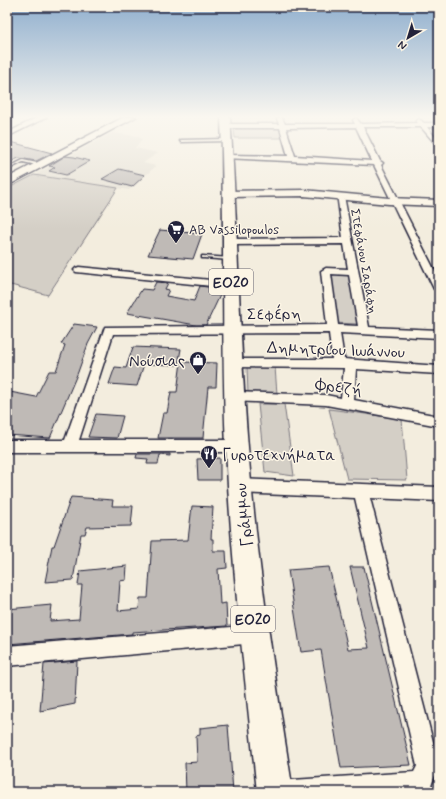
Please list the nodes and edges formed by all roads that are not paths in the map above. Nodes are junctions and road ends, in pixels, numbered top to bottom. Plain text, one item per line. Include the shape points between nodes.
1 (62, 154) edge
2 (291, 154) edge
3 (375, 154) edge
4 (227, 157) joint
5 (292, 158) junction
6 (379, 163) junction
7 (41, 165) junction
8 (7, 169) edge
9 (7, 183) edge
10 (228, 194) junction
11 (340, 196) junction
12 (397, 201) junction
13 (439, 203) edge
14 (349, 241) junction
15 (230, 242) junction
16 (204, 257) dead end
17 (230, 259) junction
18 (79, 270) dead end
19 (354, 272) junction
20 (231, 285) junction
21 (439, 289) edge
22 (333, 329) junction
23 (232, 330) junction
24 (364, 330) junction
25 (439, 334) edge
26 (233, 363) junction
27 (344, 363) junction
28 (439, 370) edge
29 (234, 397) junction
30 (347, 402) junction
31 (439, 420) edge
32 (7, 446) edge
33 (70, 446) junction
34 (237, 446) junction
35 (240, 486) junction
36 (361, 492) junction
37 (439, 494) edge
38 (255, 634) junction
39 (7, 656) edge
40 (276, 792) edge

1 - 7 main road
2 - 5 street
3 - 6 street
4 - 5 street
4 - 10 main road, Γράμμου / ΕΟ20
5 - 6 street
6 - 12 street
7 - 8 lane via 23,161
7 - 9 main road
10 - 11 street via 292,193
10 - 15 main road, Γράμμου / ΕΟ20
11 - 12 street
11 - 14 street, Στεφάνου Σαράφη
12 - 13 street
12 - 21 street
14 - 15 street
14 - 19 street, Στεφάνου Σαράφη
15 - 17 main road, Γράμμου / ΕΟ20
16 - 17 lane
17 - 20 main road, Γράμμου / ΕΟ20
18 - 20 street
19 - 22 street via 326,271
19 - 24 street, Στεφάνου Σαράφη
20 - 23 main road, Γράμμου / ΕΟ20
22 - 23 street, Σεφέρη
22 - 24 street, Σεφέρη
22 - 27 street
23 - 26 main road, Γράμμου / ΕΟ20
23 - 33 street, Σεφέρη via 109,330
24 - 25 street, Σεφέρη
26 - 27 street, Δημητρίου Ιωάννου
26 - 29 main road, Γράμμου / ΕΟ20
27 - 28 street, Δημητρίου Ιωάννου
27 - 30 street
29 - 30 street, Φρεζή
29 - 34 main road, Γράμμου / ΕΟ20
30 - 31 street, Φρεζή
32 - 33 street
33 - 34 street
34 - 35 main road, Γράμμου / ΕΟ20
35 - 36 street
35 - 38 main road, Γράμμου / ΕΟ20
36 - 37 street
36 - 40 street via 428,766 421,783
38 - 39 street
38 - 40 main road, Γράμμου / ΕΟ20

